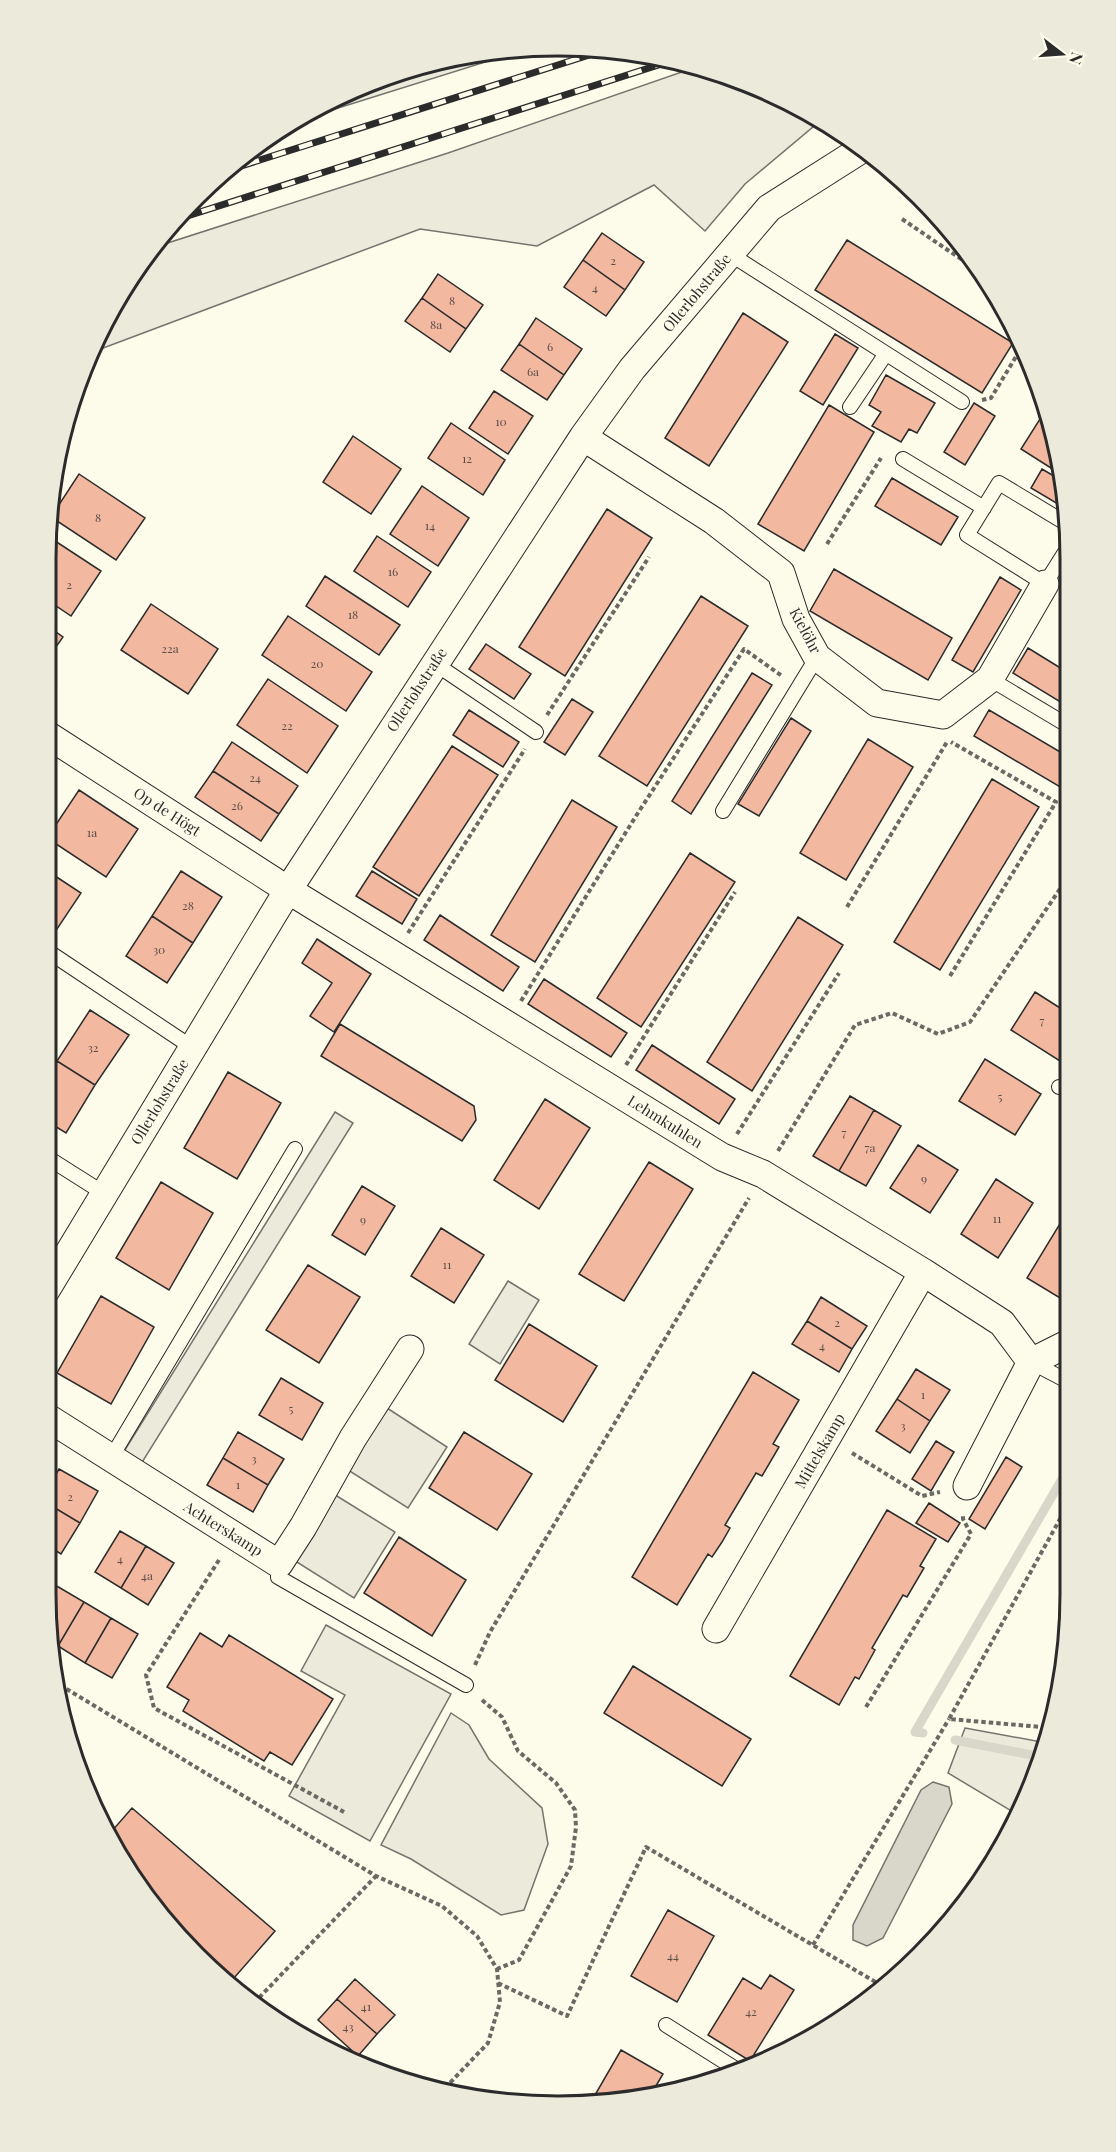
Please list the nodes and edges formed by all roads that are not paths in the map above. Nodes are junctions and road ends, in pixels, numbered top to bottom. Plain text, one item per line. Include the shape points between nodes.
1 (856, 153) edge
2 (730, 254) junction
3 (885, 355) junction
4 (962, 402) road end
5 (850, 407) dead end
6 (583, 437) junction
7 (903, 459) road end
8 (984, 508) junction
9 (1058, 519) edge
10 (1060, 560) edge
11 (1045, 584) junction
12 (817, 657) junction
13 (434, 663) junction
14 (990, 679) junction
15 (1060, 721) edge
16 (536, 732) road end
17 (56, 740) edge
18 (723, 811) dead end
19 (288, 890) junction
20 (56, 957) edge
21 (193, 1048) junction
22 (295, 1149) dead end
23 (56, 1163) edge
24 (105, 1194) junction
25 (923, 1272) junction
26 (56, 1274) edge
27 (1060, 1348) edge
28 (410, 1349) dead end
29 (1031, 1362) junction
30 (1060, 1377) edge
31 (56, 1423) edge
32 (111, 1458) junction
33 (967, 1486) road end
34 (279, 1564) junction
35 (716, 1629) dead end
36 (466, 1685) road end
37 (666, 2025) dead end
38 (731, 2066) edge

1 - 2 street, Ollerlohstraße via 769,208
2 - 3 lane
2 - 6 street, Ollerlohstraße via 632,369
3 - 4 lane
3 - 5 lane
6 - 12 street, Kielöhr via 714,521 781,573 795,619
6 - 13 street, Ollerlohstraße
7 - 8 lane
8 - 9 lane via 999,483
8 - 11 lane via 967,535
10 - 11 lane
11 - 14 street
12 - 14 street, Kielöhr via 877,703 945,728
12 - 18 lane
13 - 16 lane
13 - 19 street, Ollerlohstraße
14 - 15 lane
17 - 19 street, Op de Högt
19 - 21 street, Ollerlohstraße
19 - 25 street, Lehmkuhlen via 722,1157 763,1174
20 - 21 lane
21 - 24 street, Ollerlohstraße
22 - 32 lane
23 - 24 lane
24 - 26 street, Ollerlohstraße
25 - 29 street, Lehmkuhlen via 1002,1323
25 - 35 street, Mittelskamp
27 - 29 street
28 - 34 street, Achterskamp
29 - 30 lane, Lehmkuhlen
29 - 33 street
31 - 32 street, Achterskamp
32 - 34 street, Achterskamp
34 - 36 lane via 278,1577
37 - 38 lane

